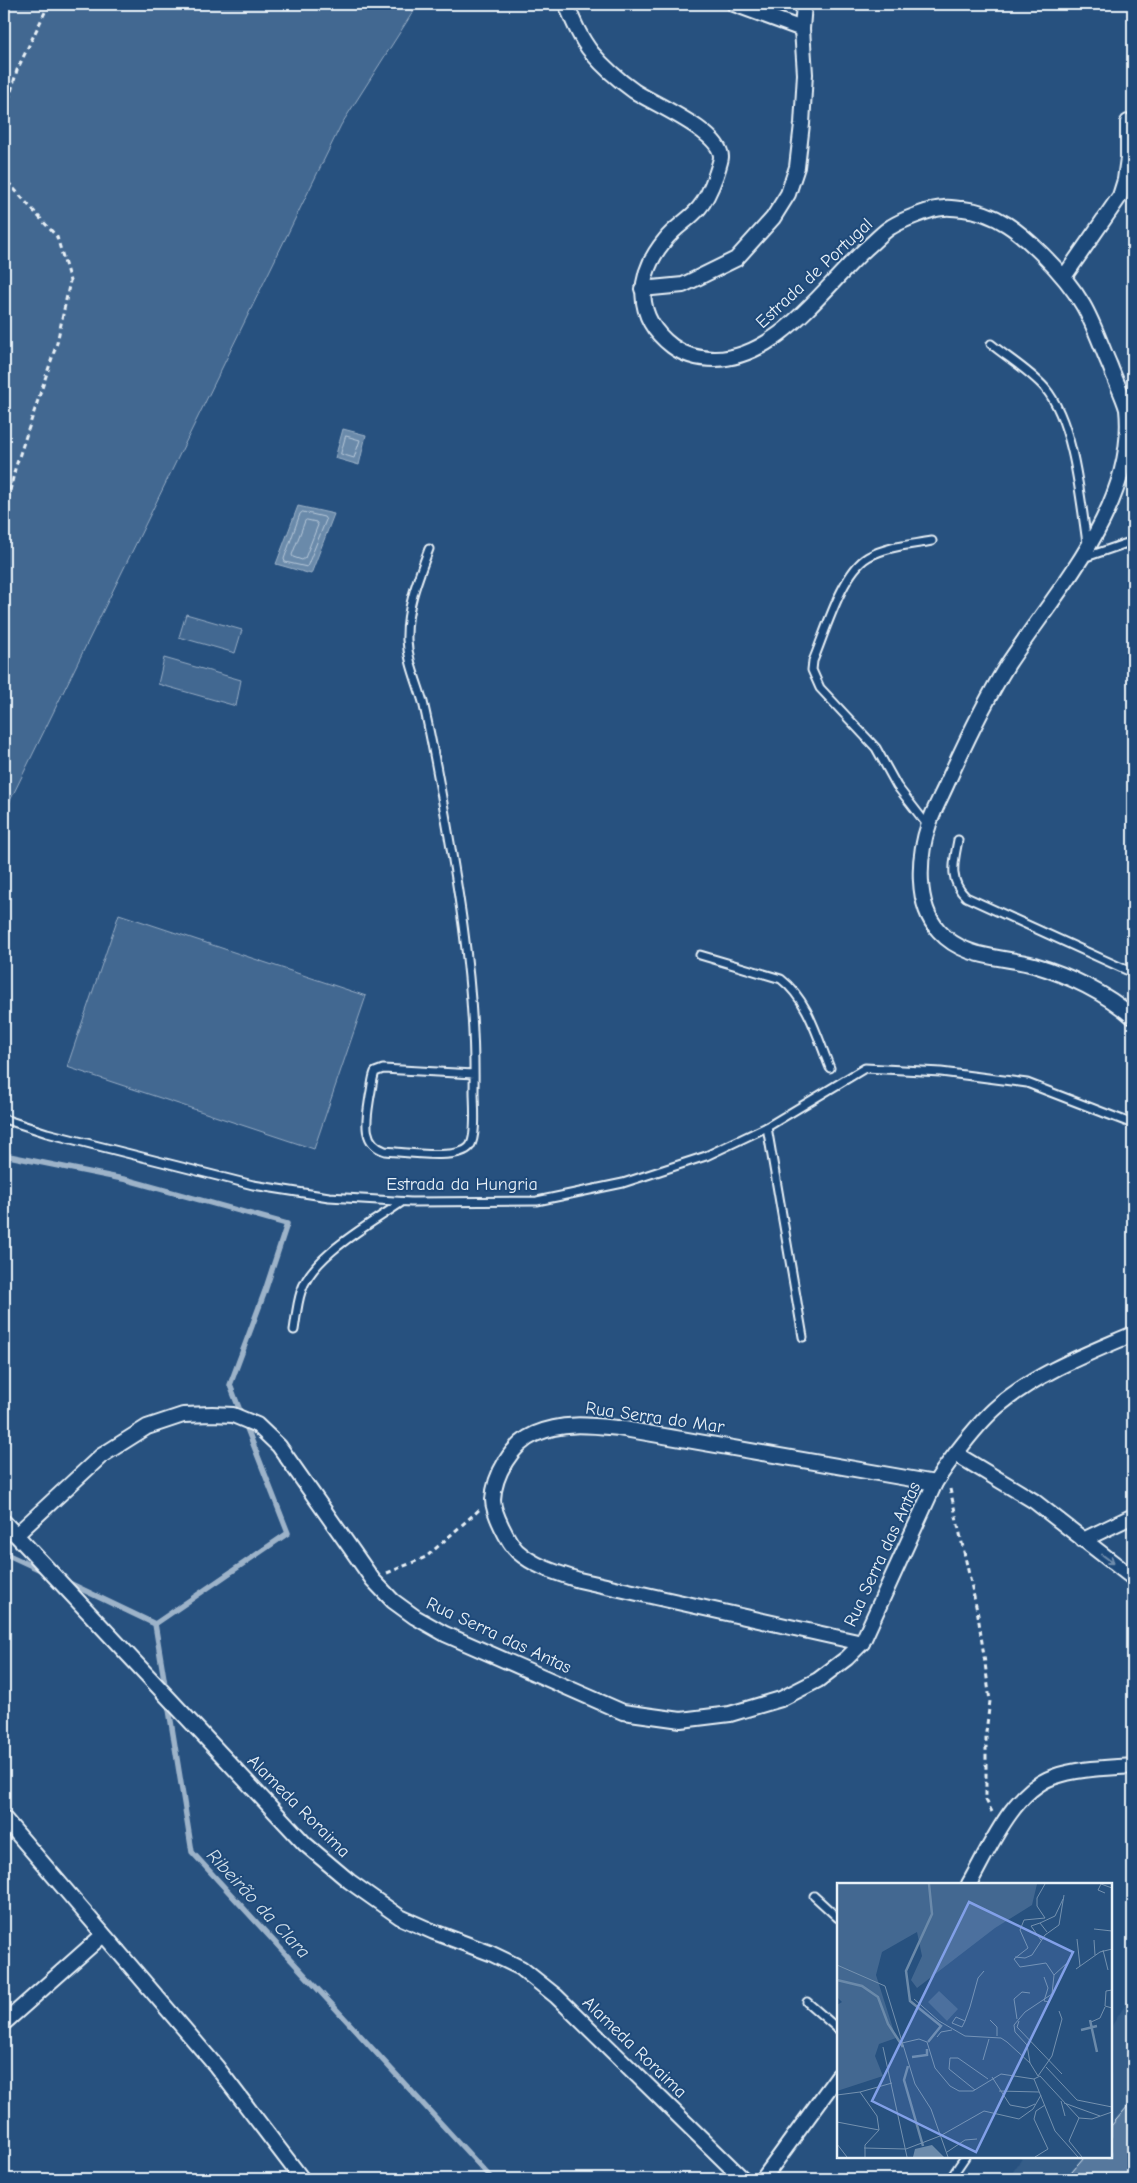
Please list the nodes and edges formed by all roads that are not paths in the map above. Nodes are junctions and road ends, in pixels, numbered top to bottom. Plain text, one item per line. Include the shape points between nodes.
1 (566, 4) edge
2 (734, 4) edge
3 (804, 4) edge
4 (802, 29) junction
5 (1128, 122) dead end
6 (1064, 278) junction
7 (642, 289) junction
8 (991, 344) dead end
9 (932, 541) dead end
10 (1133, 541) edge
11 (429, 549) dead end
12 (1088, 556) junction
13 (928, 826) junction
14 (958, 840) dead end
15 (700, 955) dead end
16 (1133, 973) edge
17 (1133, 1017) edge
18 (830, 1068) dead end
19 (474, 1074) junction
20 (4, 1119) edge
21 (1133, 1124) edge
22 (767, 1127) junction
23 (402, 1202) junction
24 (294, 1330) dead end
25 (1133, 1334) edge
26 (803, 1336) dead end
27 (956, 1454) junction
28 (935, 1483) junction
29 (1133, 1516) edge
30 (4, 1522) edge
31 (16, 1535) junction
32 (1082, 1540) junction
33 (1133, 1578) edge
34 (862, 1642) junction
35 (1133, 1766) edge
36 (4, 1818) edge
37 (970, 1883) edge
38 (814, 1896) dead end
39 (837, 1917) edge
40 (102, 1934) junction
41 (807, 2002) dead end
42 (4, 2023) edge
43 (837, 2028) edge
44 (837, 2077) edge
45 (964, 2158) edge
46 (302, 2179) edge
47 (743, 2179) edge
48 (764, 2179) edge
49 (950, 2179) edge

1 - 7 street, Estrada de Portugal via 577,32 594,55 632,90 709,136 722,158 697,212 680,223 663,241 651,261
2 - 4 street
3 - 4 street
4 - 7 street via 805,74 797,167 788,194 773,218 736,259 683,284
5 - 6 street via 1128,158 1120,196
6 - 7 street, Estrada de Portugal via 1023,234 998,219 973,210 940,208 892,227 784,330 759,347 733,358 710,360 688,356 668,344 644,314
6 - 12 street, Estrada de Portugal via 1086,309 1127,410 1131,436 1131,460 1124,488
8 - 12 lane via 1044,387 1066,425
9 - 13 lane via 882,551 867,557 857,566 846,581 812,670 820,688 876,748 898,786
10 - 12 lane
11 - 19 lane via 414,591 407,640 435,763 461,915
12 - 13 street, Estrada de Portugal via 1009,663 969,733
13 - 17 street, Estrada de Portugal via 921,893 929,918 943,936 971,953 1035,965 1088,987
14 - 16 lane via 953,871 959,890 966,897
15 - 18 lane via 781,978 801,1000
19 - 19 lane via 473,1137 463,1152 455,1155 385,1151 370,1141 366,1124 375,1072 383,1069
20 - 23 lane, Estrada da Hungria via 47,1133 253,1185 329,1197
21 - 22 lane, Estrada da Hungria via 1027,1083 941,1072 865,1068
22 - 23 lane, Estrada da Hungria via 706,1156 614,1185 537,1201
22 - 26 lane
23 - 24 lane via 337,1247 313,1269 301,1291
25 - 27 street, Rua Serra das Antas via 1068,1362 1022,1388 997,1407
27 - 28 street, Rua Serra das Antas
27 - 32 street via 1034,1501
28 - 34 street, Rua Serra das Antas
28 - 34 street, Rua Serra do Mar via 618,1428 577,1424 533,1434 505,1463 496,1482 493,1501 505,1536 517,1551 542,1568 579,1580
29 - 32 street
30 - 31 street, Alameda Roraima
31 - 34 street, Rua Serra das Antas via 101,1456 147,1427 183,1415 233,1415 257,1425 279,1446 373,1580 393,1601 445,1634 623,1712 681,1720 730,1714 781,1700 818,1680
31 - 47 street, Alameda Roraima via 305,1844 349,1882 400,1917 521,1968 556,1996
32 -> 33 street
35 - 37 street via 1052,1777 1034,1787 1017,1801
36 - 40 street
38 - 39 lane
40 - 42 street
40 - 46 street via 216,2066
41 - 43 lane
44 - 48 street
45 - 49 lane

